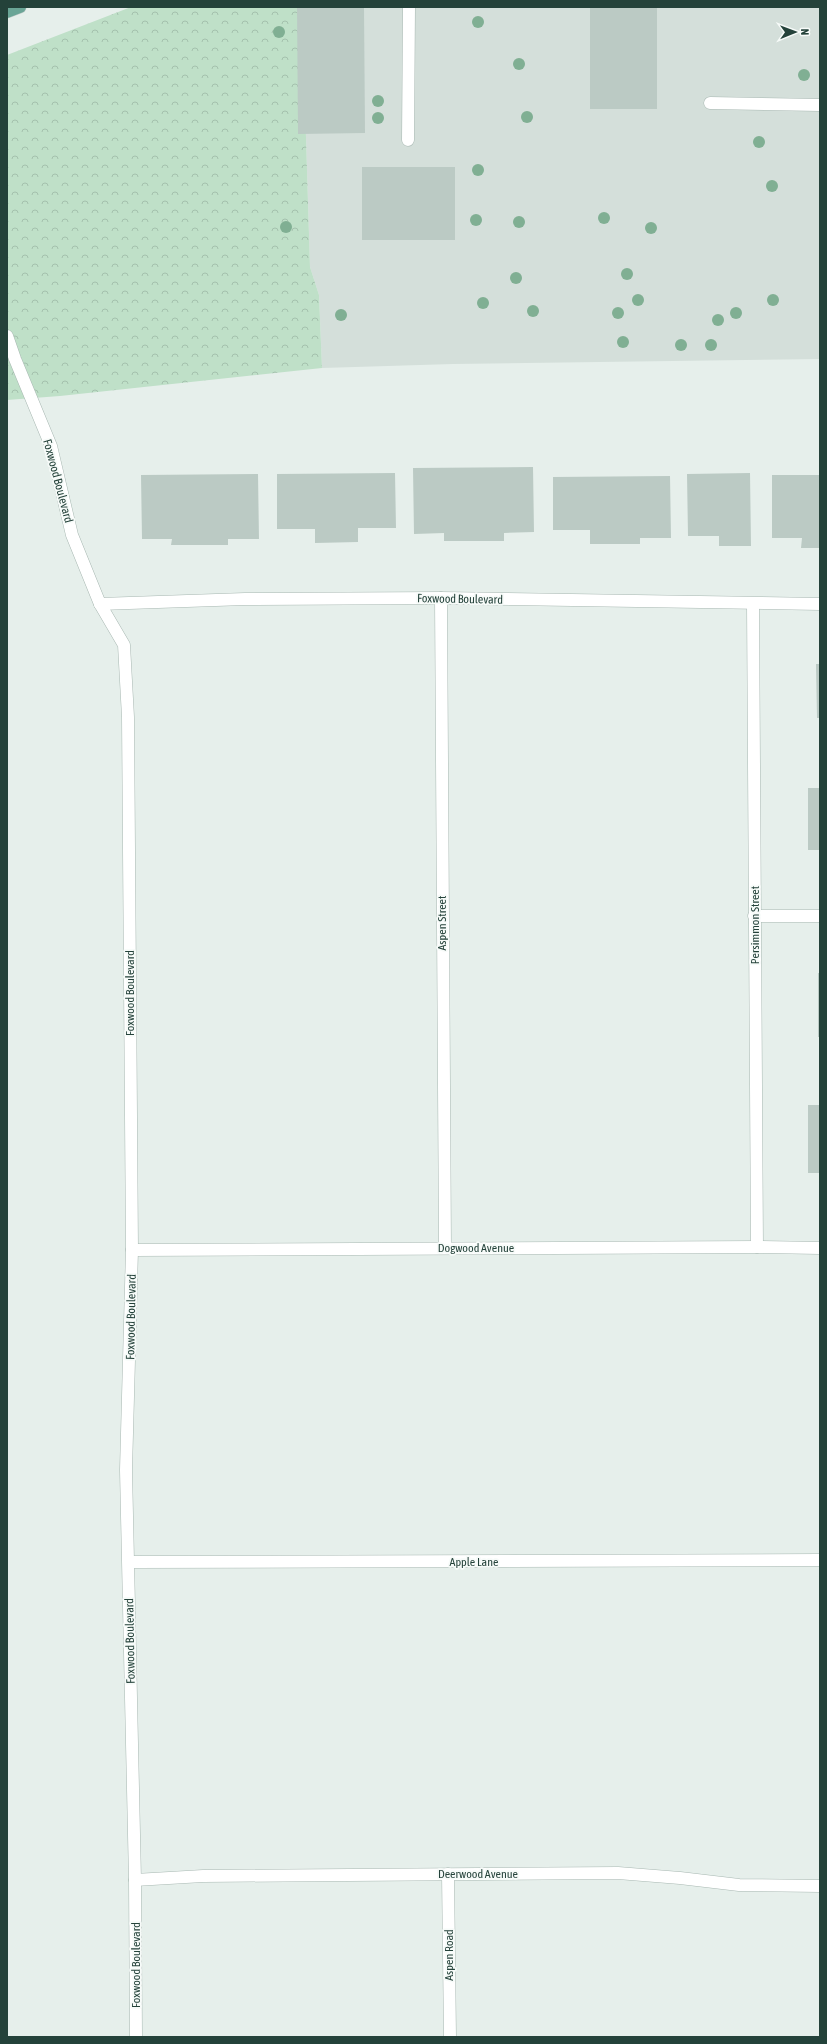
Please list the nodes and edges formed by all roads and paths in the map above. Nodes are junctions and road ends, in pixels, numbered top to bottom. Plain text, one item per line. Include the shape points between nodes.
1 (20, 7) edge
2 (409, 7) edge
3 (7, 12) edge
4 (710, 103) dead end
5 (820, 105) edge
6 (408, 140) dead end
7 (7, 336) edge
8 (441, 598) junction
9 (100, 604) junction
10 (753, 604) junction
11 (820, 604) edge
12 (754, 916) junction
13 (820, 916) edge
14 (757, 1247) junction
15 (445, 1248) junction
16 (820, 1248) edge
17 (132, 1250) junction
18 (820, 1560) edge
19 (129, 1562) junction
20 (448, 1874) junction
21 (135, 1880) junction
22 (820, 1886) edge
23 (136, 2037) edge
24 (450, 2037) edge

1 - 3 main road
2 - 6 street
4 - 5 street
7 - 9 street, Foxwood Boulevard via 51,446 72,535
8 - 9 street, Foxwood Boulevard via 245,599
8 - 10 street, Foxwood Boulevard
8 - 15 street, Aspen Street
9 - 17 street, Foxwood Boulevard via 124,645 128,717
10 - 11 street, Foxwood Boulevard
10 - 12 street, Persimmon Street
12 - 13 street
12 - 14 street, Persimmon Street
14 - 15 street, Dogwood Avenue
14 - 16 street, Dogwood Avenue
15 - 17 street, Dogwood Avenue
17 - 19 street, Foxwood Boulevard via 126,1470
18 - 19 street, Apple Lane
19 - 21 street, Foxwood Boulevard
20 - 21 street, Deerwood Avenue via 203,1876
20 - 22 street, Deerwood Avenue via 618,1873 739,1885
20 - 24 street, Aspen Road
21 - 23 street, Foxwood Boulevard

